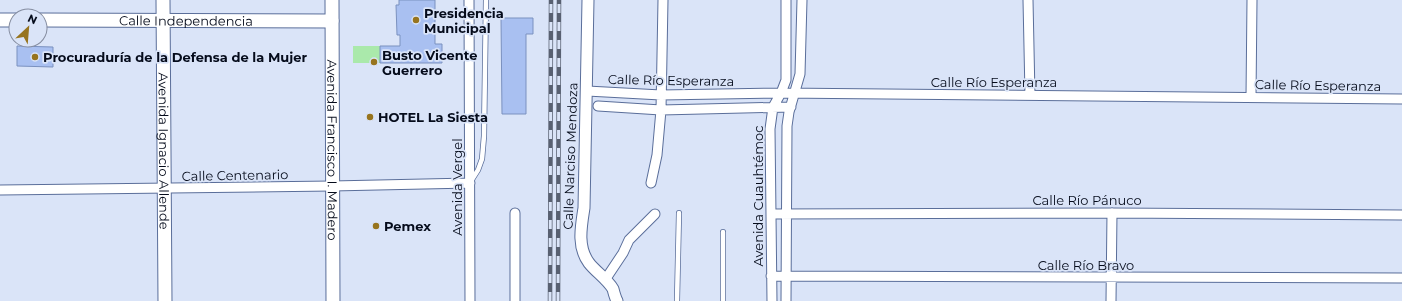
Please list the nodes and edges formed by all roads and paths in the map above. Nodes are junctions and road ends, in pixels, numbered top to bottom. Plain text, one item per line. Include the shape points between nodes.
1 (163, 0) edge
2 (332, 0) edge
3 (469, 0) edge
4 (486, 0) edge
5 (588, 0) edge
6 (663, 0) edge
7 (786, 0) edge
8 (802, 0) edge
9 (1028, 0) edge
10 (1252, 0) edge
11 (48, 20) edge
12 (163, 20) junction
13 (332, 21) junction
14 (587, 91) junction
15 (782, 93) junction
16 (796, 93) junction
17 (661, 95) junction
18 (1030, 95) junction
19 (1251, 97) junction
20 (1402, 99) edge
21 (598, 106) dead end
22 (773, 107) junction
23 (790, 107) junction
24 (660, 110) junction
25 (470, 183) junction
26 (651, 183) dead end
27 (332, 186) junction
28 (164, 189) junction
29 (0, 190) edge
30 (515, 213) dead end
31 (1112, 213) junction
32 (655, 214) dead end
33 (679, 214) dead end
34 (771, 214) junction
35 (787, 214) junction
36 (1402, 215) edge
37 (723, 232) dead end
38 (771, 276) junction
39 (786, 276) junction
40 (1111, 278) junction
41 (1402, 278) edge
42 (605, 280) junction
43 (165, 301) edge
44 (333, 301) edge
45 (470, 301) edge
46 (515, 301) edge
47 (617, 301) edge
48 (677, 301) edge
49 (723, 301) edge
50 (772, 301) edge
51 (786, 301) edge
52 (1111, 301) edge

1 - 12 main road, Avenida Ignacio Allende
2 - 13 main road, Avenida Francisco I. Madero
3 - 25 street, Avenida Vergel
4 - 25 lane via 482,159
5 - 14 street, Calle Narciso Mendoza
6 - 17 street
7 - 15 street, Avenida Cuauhtémoc via 787,73
8 - 16 street via 800,74
9 - 18 street
10 - 19 street
11 - 12 main road, Calle Independencia
12 - 13 main road, Calle Independencia
12 - 28 main road, Avenida Ignacio Allende
13 - 27 main road, Avenida Francisco I. Madero
14 - 17 street, Calle Río Esperanza
14 - 42 street, Calle Narciso Mendoza via 581,244 589,263
15 - 16 street, Calle Río Esperanza
15 - 17 street, Calle Río Esperanza
15 - 22 street, Avenida Cuauhtémoc
16 - 18 street, Calle Río Esperanza
16 - 23 street
17 - 24 street
18 - 19 street, Calle Río Esperanza
19 - 20 street, Calle Río Esperanza
21 - 24 street, Calle Río Esperanza
22 - 23 street, Calle Río Esperanza
22 - 24 street, Calle Río Esperanza
22 - 34 street, Avenida Cuauhtémoc via 770,129
23 - 35 street via 787,126
24 - 26 street via 657,155
25 - 27 street, Calle Centenario
25 - 45 street, Avenida Vergel
27 - 28 street, Calle Centenario
27 - 44 main road, Avenida Francisco I. Madero
28 - 29 street, Calle Centenario
28 - 43 main road, Avenida Ignacio Allende
30 - 46 street
31 - 35 street, Calle Río Pánuco
31 - 36 street, Calle Río Pánuco
31 - 40 street
32 - 42 street via 629,240
33 - 48 lane
34 - 35 street, Calle Río Pánuco
34 - 38 street, Avenida Cuauhtémoc
35 - 39 street
37 - 49 lane
38 - 39 street, Calle Río Bravo
38 - 50 street, Avenida Cuauhtémoc
39 - 40 street, Calle Río Bravo
39 - 51 street
40 - 41 street, Calle Río Bravo
40 - 52 street
42 - 47 street, Calle Narciso Mendoza

